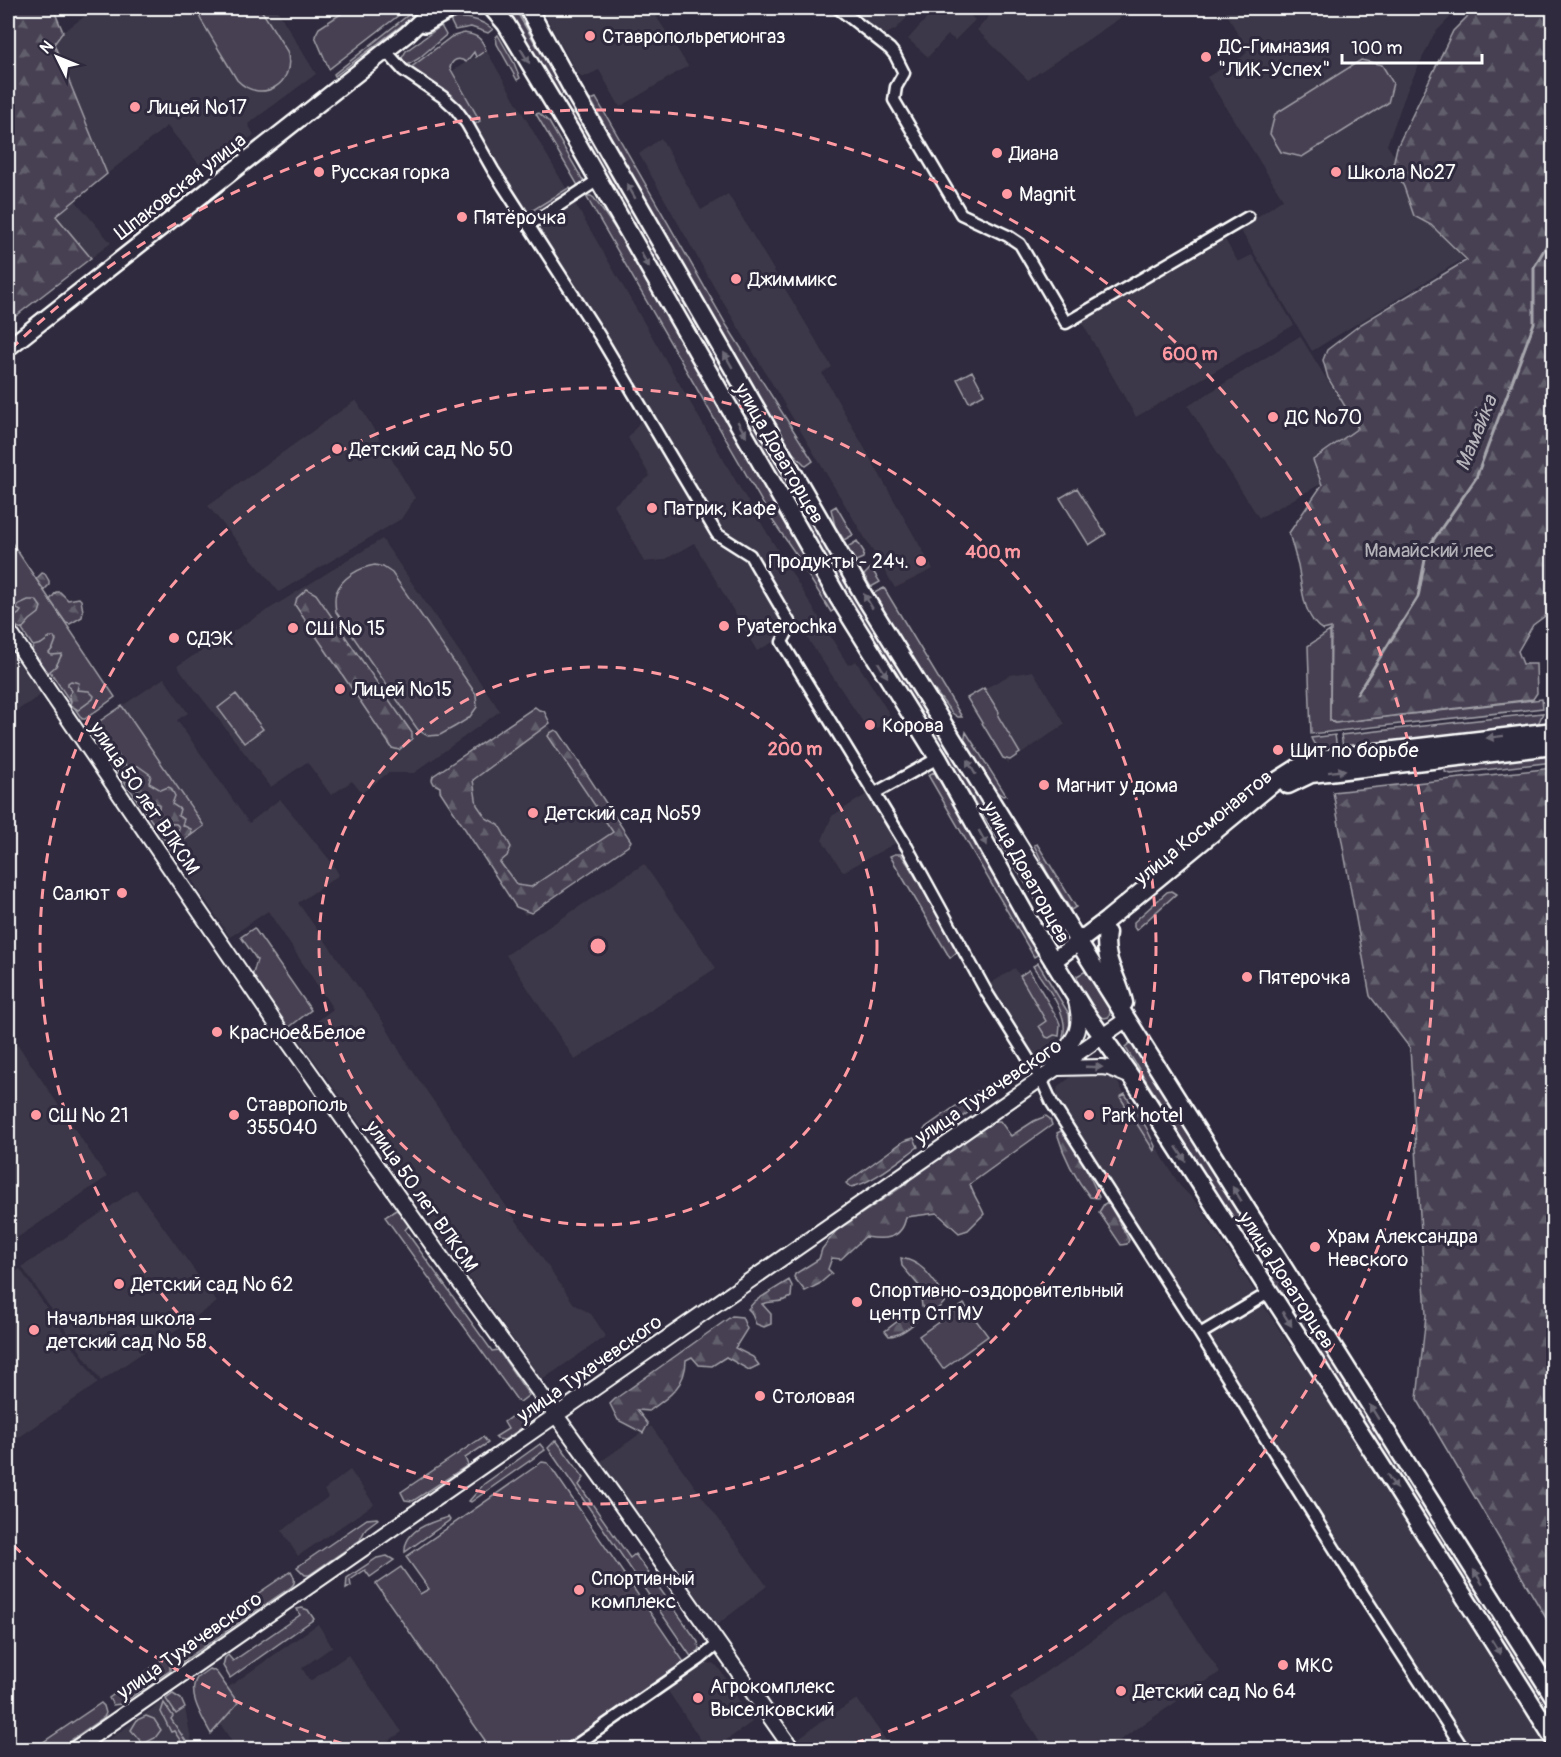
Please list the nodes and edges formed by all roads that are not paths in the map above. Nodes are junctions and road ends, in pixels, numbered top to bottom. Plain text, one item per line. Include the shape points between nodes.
1 (434, 8) edge
2 (453, 8) edge
3 (492, 8) edge
4 (528, 8) edge
5 (838, 8) edge
6 (406, 34) junction
7 (385, 50) junction
8 (598, 180) junction
9 (1248, 217) dead end
10 (529, 225) junction
11 (8, 348) edge
12 (8, 630) edge
13 (1554, 730) edge
14 (1554, 746) edge
15 (938, 758) junction
16 (875, 793) junction
17 (1065, 921) junction
18 (1104, 929) junction
19 (1079, 951) junction
20 (1056, 966) junction
21 (1073, 993) junction
22 (1127, 1019) junction
23 (1102, 1036) junction
24 (1048, 1074) junction
25 (1131, 1077) junction
26 (1270, 1292) junction
27 (1200, 1334) junction
28 (556, 1414) junction
29 (718, 1644) junction
30 (1554, 1697) edge
31 (1554, 1739) edge
32 (73, 1749) edge
33 (569, 1749) edge
34 (793, 1749) edge
35 (1464, 1749) edge

1 - 6 main road, Шпаковская улица
2 - 6 main road, Шпаковская улица
3 -> 8 main road, улица Доваторцев via 506,24
17 -> 4 main road, улица Доваторцев via 818,519
5 - 9 street via 895,55 904,73 894,100 961,214 1020,244 1066,323
6 - 7 main road, Шпаковская улица
7 - 10 street via 403,70 456,108
7 - 11 main road, Шпаковская улица
8 - 10 street
8 -> 15 main road, улица Доваторцев via 839,599
10 - 16 street via 717,534 750,555 791,625 782,642
12 - 28 street, улица 50 лет ВЛКСМ via 287,1040
13 -> 18 main road, улица Космонавтов via 1310,760 1272,784
18 -> 14 main road, улица Космонавтов via 1279,790 1311,774
15 - 16 street
15 -> 20 main road, улица Доваторцев
16 - 24 street via 987,993
17 - 18 main road via 1081,928
17 - 19 main road, улица Доваторцев
18 - 19 main road
18 - 22 main road via 1106,956
19 - 20 main road
19 - 22 main road, улица Доваторцев
20 - 21 main road, улица Доваторцев
21 - 23 main road, улица Доваторцев
21 - 24 street via 1078,1019 1075,1037
22 - 23 street, улица Тухачевского
30 -> 22 main road, улица Доваторцев
23 - 24 street, улица Тухачевского
23 - 25 main road, улица Доваторцев
24 -> 25 street via 1073,1067 1102,1067
24 - 27 street via 1043,1083 1052,1103
24 - 28 street, улица Тухачевского
25 -> 26 main road, улица Доваторцев
26 - 27 street
26 -> 31 main road, улица Доваторцев
27 - 35 street
28 - 29 street, улица 50 лет ВЛКСМ
28 - 32 street, улица Тухачевского
29 - 33 street
29 - 34 street, улица 50 лет ВЛКСМ

